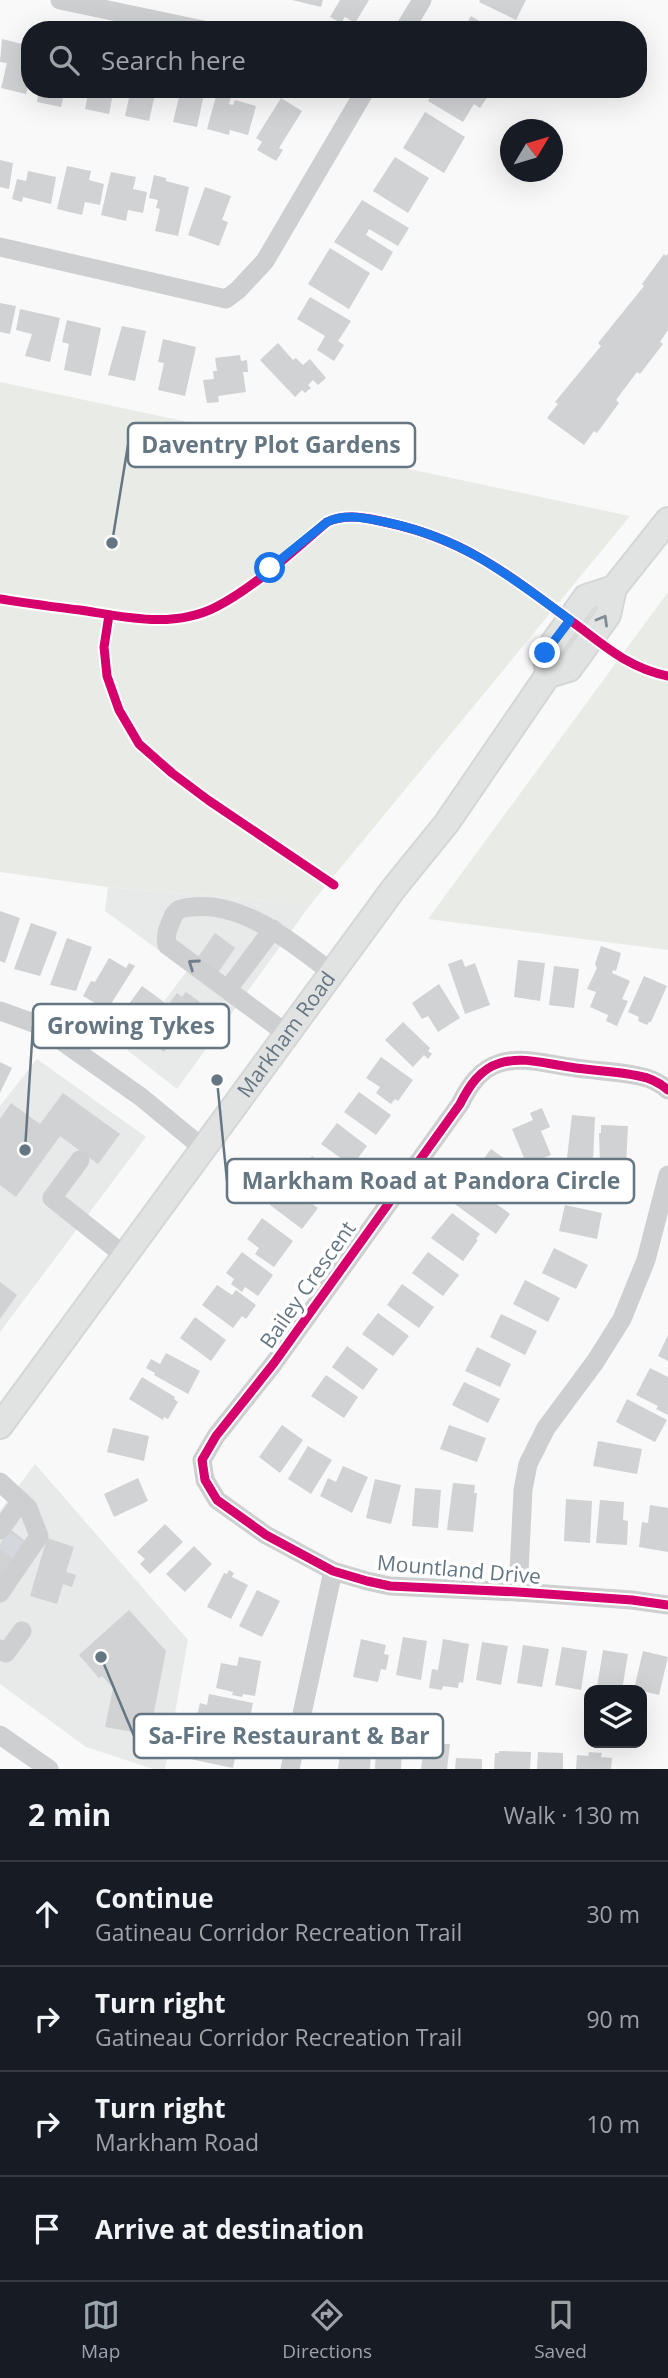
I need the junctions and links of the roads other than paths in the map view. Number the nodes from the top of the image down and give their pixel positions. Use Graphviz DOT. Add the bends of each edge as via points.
graph roads {
  1 [pos="60,0"];
  2 [pos="422,0"];
  3 [pos="160,21"];
  4 [pos="409,21"];
  5 [pos="361,98"];
  6 [pos="0,247"];
  7 [pos="668,520"];
  8 [pos="273,929"];
  9 [pos="332,973"];
  10 [pos="228,989"];
  11 [pos="0,1011"];
  12 [pos="286,1034"];
  13 [pos="668,1090"];
  14 [pos="204,1149"];
  15 [pos="80,1160"];
  16 [pos="668,1175"];
  17 [pos="125,1256"];
  18 [pos="0,1426"];
  19 [pos="202,1471"];
  20 [pos="0,1482"];
  21 [pos="21,1500"];
  22 [pos="1,1536"];
  23 [pos="333,1571"];
  24 [pos="518,1592"];
  25 [pos="0,1593"];
  26 [pos="668,1605"];
  27 [pos="23,1631"];
  28 [pos="0,1649"];
  29 [pos="0,1735"];
  30 [pos="48,1769"];
  31 [pos="290,1769"];
  1 -- 3 [label="street"];
  2 -- 4 [label="street"];
  5 -- 6 [label="street" via="265,261 226,299"];
  7 -- 9 [label="main road, Markham Road" via="614,588 586,597 545,653 548,676 446,824"];
  8 -- 9 [label="street"];
  8 -- 10 [label="street"];
  10 -- 8 [label="street, one-way" via="167,945 175,912 212,906"];
  9 -- 12 [label="main road, Markham Road"];
  10 -- 12 [label="street"];
  11 -- 14 [label="street" via="38,1025 141,1097"];
  12 -- 14 [label="main road, Markham Road"];
  13 -- 19 [label="street, Bailey Crescent" via="641,1076 541,1061 499,1063 483,1072 274,1363 216,1436 202,1461"];
  14 -- 17 [label="main road, Markham Road"];
  15 -- 17 [label="street" via="52,1198"];
  16 -- 24 [label="street" via="646,1260 622,1318 546,1428 528,1464"];
  17 -- 18 [label="main road, Markham Road"];
  19 -- 23 [label="street, Mountland Drive" via="217,1500 266,1535"];
  20 -- 21 [label="street"];
  21 -- 22 [label="street"];
  21 -- 25 [label="street" via="39,1536"];
  23 -- 24 [label="street, Mountland Drive" via="390,1586"];
  23 -- 31 [label="street"];
  24 -- 26 [label="street, Mountland Drive"];
  27 -- 28 [label="street" via="6,1653"];
  29 -- 30 [label="street"];
}
